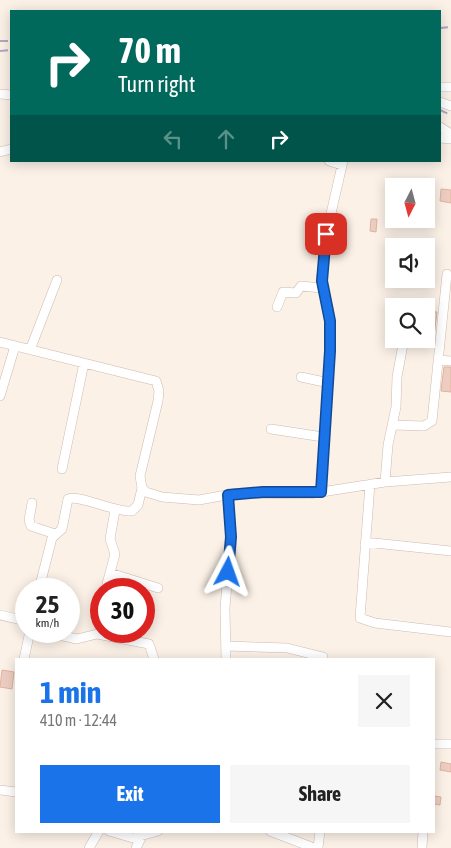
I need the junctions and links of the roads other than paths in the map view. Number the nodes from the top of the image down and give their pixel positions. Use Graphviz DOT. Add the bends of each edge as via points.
graph roads {
  1 [pos="342,163"];
  2 [pos="447,274"];
  3 [pos="57,280"];
  4 [pos="322,288"];
  5 [pos="277,307"];
  6 [pos="0,342"];
  7 [pos="15,346"];
  8 [pos="403,348"];
  9 [pos="30,350"];
  10 [pos="438,360"];
  11 [pos="451,361"];
  12 [pos="84,363"];
  13 [pos="301,377"];
  14 [pos="329,383"];
  15 [pos="0,396"];
  16 [pos="393,424"];
  17 [pos="271,429"];
  18 [pos="323,437"];
  19 [pos="62,469"];
  20 [pos="451,477"];
  21 [pos="385,482"];
  22 [pos="370,484"];
  23 [pos="142,488"];
  24 [pos="321,492"];
  25 [pos="228,495"];
  26 [pos="32,503"];
  27 [pos="115,510"];
  28 [pos="55,534"];
  29 [pos="365,542"];
  30 [pos="451,551"];
  31 [pos="110,574"];
  32 [pos="42,578"];
  33 [pos="109,578"];
  34 [pos="158,588"];
  35 [pos="0,615"];
  36 [pos="15,618"];
  37 [pos="451,632"];
  38 [pos="80,640"];
  39 [pos="27,643"];
  40 [pos="226,646"];
  41 [pos="24,658"];
  42 [pos="154,658"];
  43 [pos="226,658"];
  44 [pos="322,658"];
  45 [pos="435,744"];
  46 [pos="451,744"];
  47 [pos="0,790"];
  48 [pos="15,792"];
  49 [pos="97,833"];
  50 [pos="115,833"];
  51 [pos="153,833"];
  52 [pos="275,833"];
  53 [pos="320,833"];
  54 [pos="423,833"];
  55 [pos="140,838"];
  56 [pos="89,848"];
  57 [pos="136,848"];
  58 [pos="316,848"];
  59 [pos="422,848"];
  1 -- 4 [label="street" via="327,230"];
  2 -- 10 [label="street"];
  3 -- 9 [label="street"];
  4 -- 5 [label="street" via="299,286 296,293 283,292"];
  4 -- 14 [label="street" via="330,321"];
  6 -- 7 [label="street"];
  7 -- 9 [label="street"];
  7 -- 15 [label="street"];
  8 -- 16 [label="street"];
  9 -- 12 [label="street"];
  10 -- 11 [label="street"];
  10 -- 16 [label="street" via="432,421 424,426"];
  12 -- 19 [label="street"];
  12 -- 23 [label="street" via="151,378 158,386 158,401 140,476"];
  13 -- 14 [label="street"];
  14 -- 18 [label="street"];
  16 -- 21 [label="street"];
  17 -- 18 [label="street"];
  18 -- 24 [label="street"];
  20 -- 21 [label="street"];
  21 -- 22 [label="street"];
  22 -- 24 [label="street"];
  22 -- 29 [label="street"];
  23 -- 25 [label="street" via="153,495 185,501"];
  23 -- 27 [label="street" via="136,508 126,512"];
  24 -- 25 [label="street"];
  25 -- 40 [label="street" via="231,537 225,608"];
  26 -- 28 [label="street" via="31,526"];
  27 -- 28 [label="street" via="70,498 62,529"];
  27 -- 31 [label="street" via="110,539 114,554"];
  28 -- 32 [label="street"];
  29 -- 30 [label="street"];
  29 -- 37 [label="street" via="360,618 375,624"];
  31 -- 33 [label="street"];
  31 -- 34 [label="street"];
  35 -- 36 [label="street"];
  38 -- 42 [label="street" via="92,634 138,640 149,644"];
  39 -- 41 [label="street"];
  40 -- 43 [label="street"];
  40 -- 44 [label="street" via="287,648"];
  45 -- 46 [label="street"];
  47 -- 48 [label="street"];
  49 -- 56 [label="street"];
  50 -- 55 [label="street"];
  51 -- 55 [label="street"];
  52 -- 58 [label="street"];
  53 -- 58 [label="street"];
  54 -- 59 [label="street"];
  55 -- 57 [label="street"];
}
